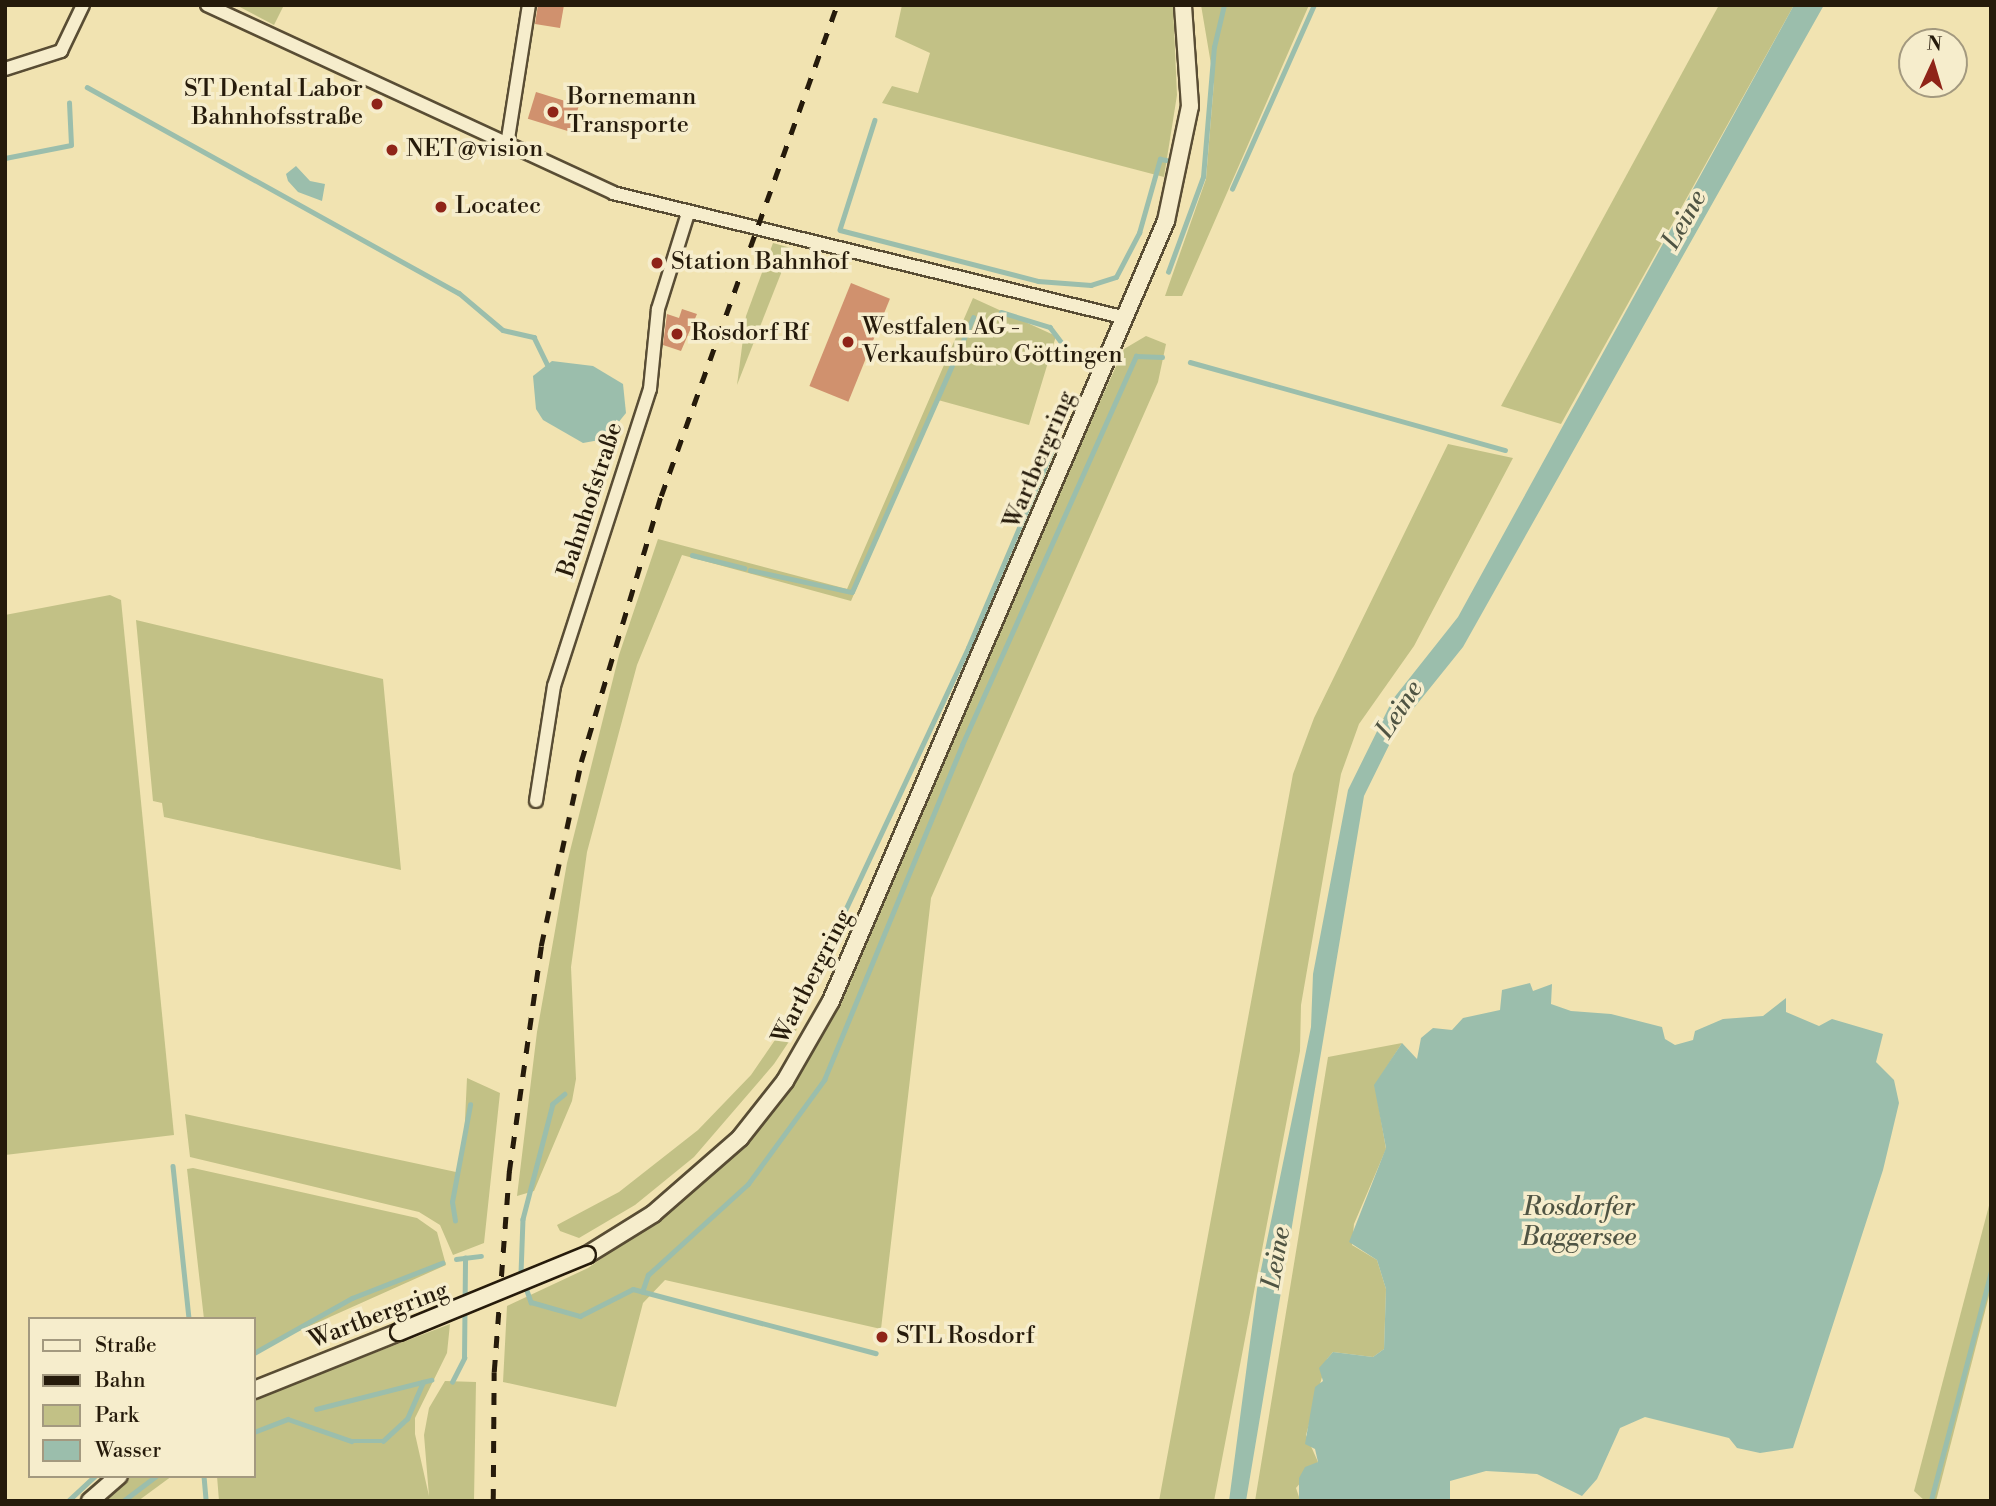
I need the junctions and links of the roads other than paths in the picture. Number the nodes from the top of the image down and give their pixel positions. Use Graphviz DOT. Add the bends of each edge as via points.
graph roads {
  1 [pos="83,5"];
  2 [pos="529,5"];
  3 [pos="1184,5"];
  4 [pos="212,6"];
  5 [pos="5,69"];
  6 [pos="507,145"];
  7 [pos="688,213"];
  8 [pos="1126,318"];
  9 [pos="536,801"];
  10 [pos="256,1389"];
  11 [pos="117,1478"];
  12 [pos="90,1501"];
  1 -- 5 [label="street" via="61,51"];
  2 -- 6 [label="street"];
  3 -- 8 [label="main road, Wartbergring" via="1191,80 1183,157 1166,221"];
  4 -- 6 [label="street"];
  6 -- 7 [label="street" via="602,189"];
  7 -- 8 [label="street"];
  7 -- 9 [label="street, Bahnhofstraße" via="658,309 650,389 554,685"];
  8 -- 10 [label="main road, Wartbergring, bridge" via="873,909 807,1044 764,1109 715,1163 653,1214 587,1255"];
  11 -- 12 [label="main road"];
}
